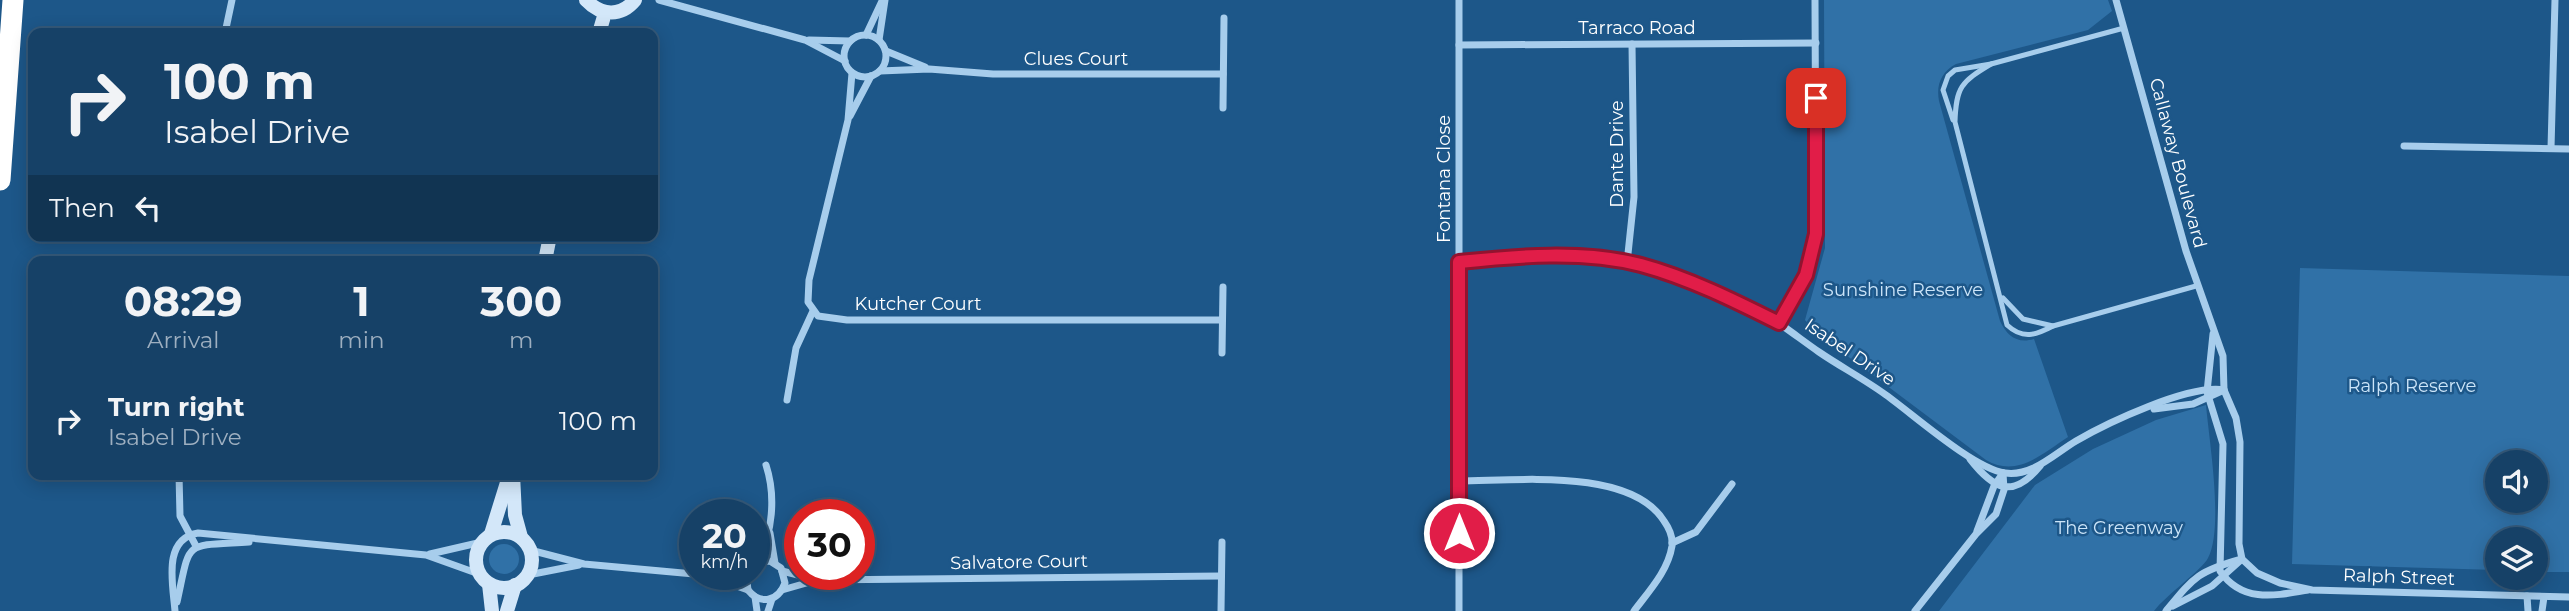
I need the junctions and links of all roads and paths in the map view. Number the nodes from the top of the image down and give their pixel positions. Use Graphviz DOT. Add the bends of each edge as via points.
graph roads {
  1 [pos="13,0"];
  2 [pos="232,0"];
  3 [pos="586,0"];
  4 [pos="635,0"];
  5 [pos="659,0"];
  6 [pos="884,0"];
  7 [pos="1459,0"];
  8 [pos="1815,0"];
  9 [pos="2116,0"];
  10 [pos="2555,0"];
  11 [pos="605,13"];
  12 [pos="1223,18"];
  13 [pos="226,28"];
  14 [pos="600,28"];
  15 [pos="2124,28"];
  16 [pos="866,35"];
  17 [pos="805,40"];
  18 [pos="879,40"];
  19 [pos="850,41"];
  20 [pos="1815,43"];
  21 [pos="1632,44"];
  22 [pos="1459,45"];
  23 [pos="886,51"];
  24 [pos="845,61"];
  25 [pos="1991,64"];
  26 [pos="929,69"];
  27 [pos="880,71"];
  28 [pos="852,73"];
  29 [pos="1223,74"];
  30 [pos="871,76"];
  31 [pos="1223,108"];
  32 [pos="848,120"];
  33 [pos="1955,122"];
  34 [pos="2404,146"];
  35 [pos="2551,148"];
  36 [pos="2569,149"];
  37 [pos="0,180"];
  38 [pos="1459,262"];
  39 [pos="1627,263"];
  40 [pos="2196,286"];
  41 [pos="1223,287"];
  42 [pos="2002,297"];
  43 [pos="813,311"];
  44 [pos="1223,320"];
  45 [pos="1779,323"];
  46 [pos="2053,326"];
  47 [pos="2213,333"];
  48 [pos="1222,353"];
  49 [pos="2207,389"];
  50 [pos="2224,390"];
  51 [pos="2208,399"];
  52 [pos="787,400"];
  53 [pos="2146,410"];
  54 [pos="1968,456"];
  55 [pos="766,465"];
  56 [pos="2041,465"];
  57 [pos="2003,473"];
  58 [pos="179,480"];
  59 [pos="509,480"];
  60 [pos="512,480"];
  61 [pos="1459,481"];
  62 [pos="1732,484"];
  63 [pos="2000,485"];
  64 [pos="770,517"];
  65 [pos="189,534"];
  66 [pos="770,534"];
  67 [pos="1976,534"];
  68 [pos="520,537"];
  69 [pos="486,538"];
  70 [pos="264,541"];
  71 [pos="1222,542"];
  72 [pos="1672,542"];
  73 [pos="196,546"];
  74 [pos="530,550"];
  75 [pos="426,555"];
  76 [pos="2242,559"];
  77 [pos="770,563"];
  78 [pos="584,564"];
  79 [pos="775,564"];
  80 [pos="782,571"];
  81 [pos="2221,571"];
  82 [pos="679,572"];
  83 [pos="528,575"];
  84 [pos="1221,576"];
  85 [pos="484,579"];
  86 [pos="875,579"];
  87 [pos="515,585"];
  88 [pos="748,590"];
  89 [pos="782,590"];
  90 [pos="2312,590"];
  91 [pos="2527,596"];
  92 [pos="755,597"];
  93 [pos="2544,597"];
  94 [pos="2569,597"];
  95 [pos="772,599"];
  96 [pos="2168,609"];
  97 [pos="175,610"];
  98 [pos="492,611"];
  99 [pos="507,611"];
  100 [pos="757,611"];
  101 [pos="768,611"];
  102 [pos="1221,611"];
  103 [pos="1459,611"];
  104 [pos="1634,611"];
  105 [pos="1915,611"];
  106 [pos="2528,611"];
  107 [pos="2543,611"];
  1 -- 37 [label="highway"];
  2 -- 13 [label="street"];
  3 -- 11 [label="street"];
  4 -- 11 [label="street" via="624,9"];
  5 -- 17 [label="street"];
  6 -- 16 [label="street"];
  6 -- 18 [label="street"];
  7 -- 22 [label="street, Fontana Close"];
  8 -- 20 [label="street"];
  9 -- 15 [label="street, Callaway Boulevard"];
  10 -- 35 [label="street"];
  11 -- 14 [label="street"];
  12 -- 29 [label="street"];
  15 -- 25 [label="lane"];
  15 -- 40 [label="street, Callaway Boulevard"];
  16 -- 18 [label="street"];
  16 -- 19 [label="street"];
  17 -- 19 [label="street"];
  17 -- 24 [label="street"];
  18 -- 23 [label="street"];
  19 -- 24 [label="street"];
  20 -- 21 [label="street, Tarraco Road"];
  20 -- 45 [label="street" via="1816,234 1806,275"];
  21 -- 22 [label="street, Tarraco Road"];
  21 -- 39 [label="street, Dante Drive" via="1634,197"];
  22 -- 38 [label="street, Fontana Close"];
  23 -- 26 [label="street, Clues Court"];
  23 -- 27 [label="street"];
  24 -- 28 [label="street"];
  25 -- 33 [label="lane" via="1969,76 1958,91"];
  25 -- 33 [label="lane" via="1966,66 1948,76 1944,99"];
  26 -- 27 [label="street, Clues Court"];
  26 -- 29 [label="street, Clues Court" via="993,74"];
  27 -- 30 [label="street"];
  28 -- 30 [label="street"];
  28 -- 32 [label="street"];
  29 -- 31 [label="street"];
  30 -- 32 [label="street"];
  32 -- 43 [label="street" via="809,280 808,302"];
  33 -- 42 [label="lane"];
  34 -- 35 [label="street"];
  35 -- 36 [label="street"];
  38 -- 39 [label="street, Isabel Drive" via="1535,256 1595,257"];
  38 -- 61 [label="street, Fontana Close"];
  39 -- 45 [label="street, Isabel Drive" via="1677,278"];
  40 -- 46 [label="lane"];
  40 -- 47 [label="street, Callaway Boulevard"];
  41 -- 44 [label="street"];
  42 -- 46 [label="lane" via="2023,319"];
  42 -- 46 [label="lane" via="2004,316 2015,332 2031,335"];
  43 -- 44 [label="street, Kutcher Court" via="824,318 847,320"];
  43 -- 52 [label="street" via="796,348"];
  44 -- 48 [label="street"];
  45 -- 54 [label="street, Isabel Drive"];
  47 -- 49 [label="street, Callaway Boulevard"];
  47 -- 50 [label="street, Callaway Boulevard" via="2223,356"];
  49 -- 50 [label="street"];
  49 -- 51 [label="street, Callaway Boulevard"];
  49 -- 53 [label="street" via="2184,393"];
  50 -- 51 [label="street"];
  50 -- 76 [label="street, Callaway Boulevard" via="2239,429"];
  51 -- 53 [label="street"];
  51 -- 81 [label="street, Callaway Boulevard" via="2223,444"];
  53 -- 56 [label="street" via="2075,441"];
  54 -- 57 [label="street, Isabel Drive"];
  54 -- 63 [label="street, Isabel Drive" via="1984,478"];
  55 -- 64 [label="street" via="773,485"];
  56 -- 57 [label="street"];
  56 -- 63 [label="street" via="2020,486"];
  57 -- 63 [label="street"];
  58 -- 65 [label="street" via="180,516"];
  59 -- 69 [label="street"];
  60 -- 68 [label="street"];
  61 -- 72 [label="street" via="1597,484 1631,495 1658,511"];
  61 -- 103 [label="street, Fontana Close"];
  62 -- 72 [label="street" via="1696,532"];
  63 -- 67 [label="street"];
  63 -- 67 [label="street" via="2002,503"];
  65 -- 70 [label="street"];
  65 -- 73 [label="street"];
  65 -- 97 [label="street" via="173,556"];
  66 -- 79 [label="street"];
  67 -- 105 [label="street"];
  68 -- 69 [label="street" via="506,532"];
  68 -- 74 [label="street"];
  69 -- 75 [label="street"];
  69 -- 85 [label="street" via="475,558"];
  70 -- 73 [label="street"];
  70 -- 75 [label="street"];
  71 -- 84 [label="street"];
  72 -- 104 [label="street" via="1666,567"];
  73 -- 97 [label="street" via="186,557"];
  74 -- 78 [label="street"];
  74 -- 83 [label="street"];
  75 -- 85 [label="street"];
  76 -- 81 [label="street"];
  76 -- 81 [label="street"];
  76 -- 90 [label="street, Ralph Street" via="2265,578"];
  77 -- 79 [label="street"];
  78 -- 82 [label="street"];
  78 -- 83 [label="street"];
  79 -- 80 [label="street"];
  80 -- 89 [label="street"];
  81 -- 90 [label="street, Ralph Street" via="2235,589 2261,596"];
  81 -- 96 [label="street"];
  81 -- 96 [label="street" via="2204,571"];
  83 -- 87 [label="street"];
  84 -- 86 [label="street, Salvatore Court"];
  84 -- 102 [label="street"];
  85 -- 87 [label="street" via="507,588"];
  85 -- 98 [label="street"];
  87 -- 99 [label="street"];
  88 -- 92 [label="street"];
  89 -- 95 [label="street"];
  90 -- 91 [label="street, Ralph Street"];
  91 -- 93 [label="street, Ralph Street"];
  91 -- 106 [label="street"];
  92 -- 95 [label="street"];
  92 -- 100 [label="street"];
  93 -- 94 [label="street, Ralph Street"];
  93 -- 107 [label="street"];
  95 -- 101 [label="street"];
}
